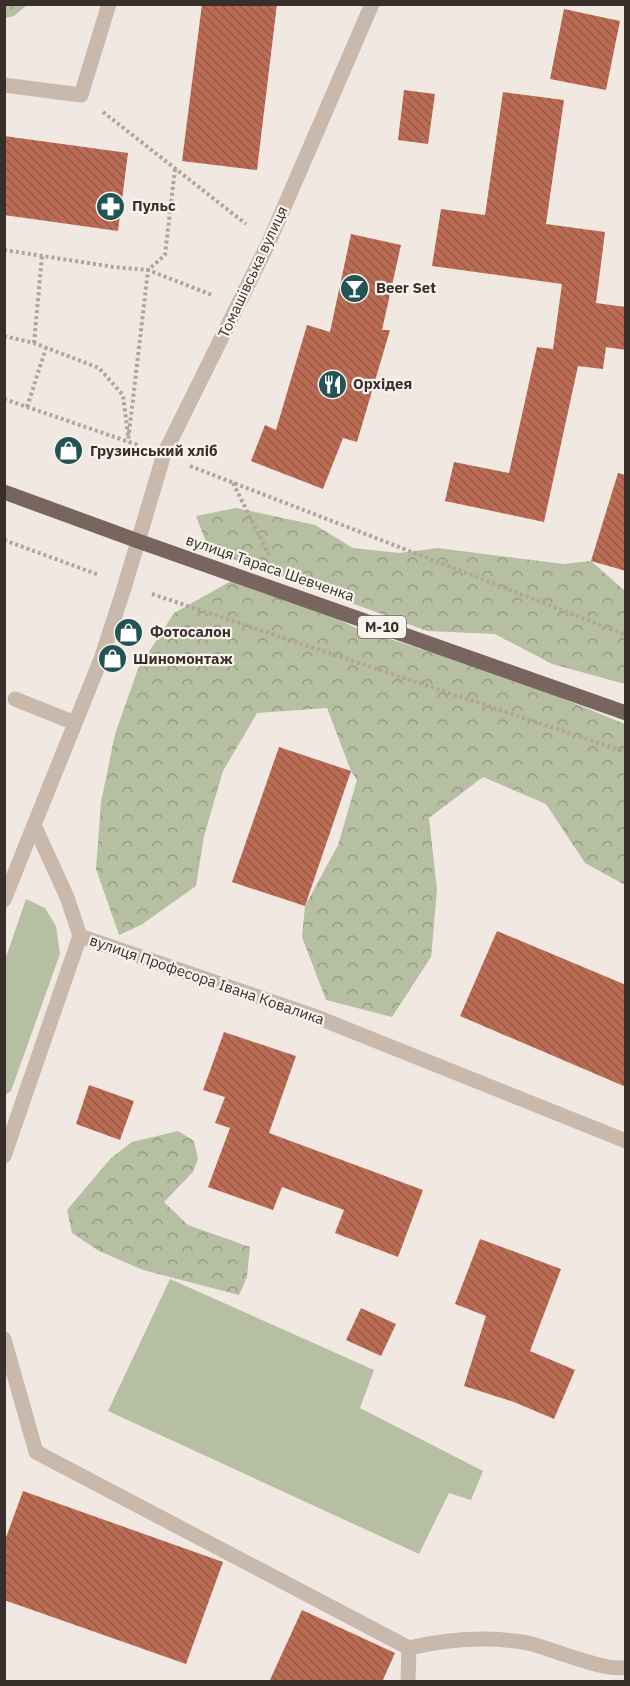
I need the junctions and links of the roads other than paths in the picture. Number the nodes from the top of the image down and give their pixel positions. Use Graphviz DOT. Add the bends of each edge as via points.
graph roads {
  1 [pos="109,4"];
  2 [pos="372,4"];
  3 [pos="4,85"];
  4 [pos="4,492"];
  5 [pos="138,541"];
  6 [pos="15,699"];
  7 [pos="626,713"];
  8 [pos="75,723"];
  9 [pos="34,825"];
  10 [pos="4,900"];
  11 [pos="80,936"];
  12 [pos="10,1123"];
  13 [pos="626,1141"];
  14 [pos="4,1156"];
  15 [pos="4,1339"];
  16 [pos="410,1647"];
  17 [pos="626,1667"];
  18 [pos="408,1682"];
  1 -- 3 [label="street" via="81,95"];
  2 -- 5 [label="street, Томашівська вулиця" via="269,242 164,454"];
  4 -- 5 [label="main road, вулиця Тараса Шевченка / М-10"];
  5 -- 7 [label="main road, вулиця Тараса Шевченка / М-10"];
  5 -- 8 [label="street" via="101,659"];
  6 -- 8 [label="street"];
  8 -- 9 [label="street"];
  9 -- 10 [label="street"];
  9 -- 11 [label="street, вулиця Професора Івана Ковалика"];
  11 -- 12 [label="street"];
  11 -- 13 [label="street, вулиця Професора Івана Ковалика" via="314,1016"];
  12 -- 14 [label="street"];
  15 -- 16 [label="street" via="36,1452"];
  16 -- 17 [label="street" via="485,1639 528,1643 596,1665"];
  16 -- 18 [label="street"];
}
